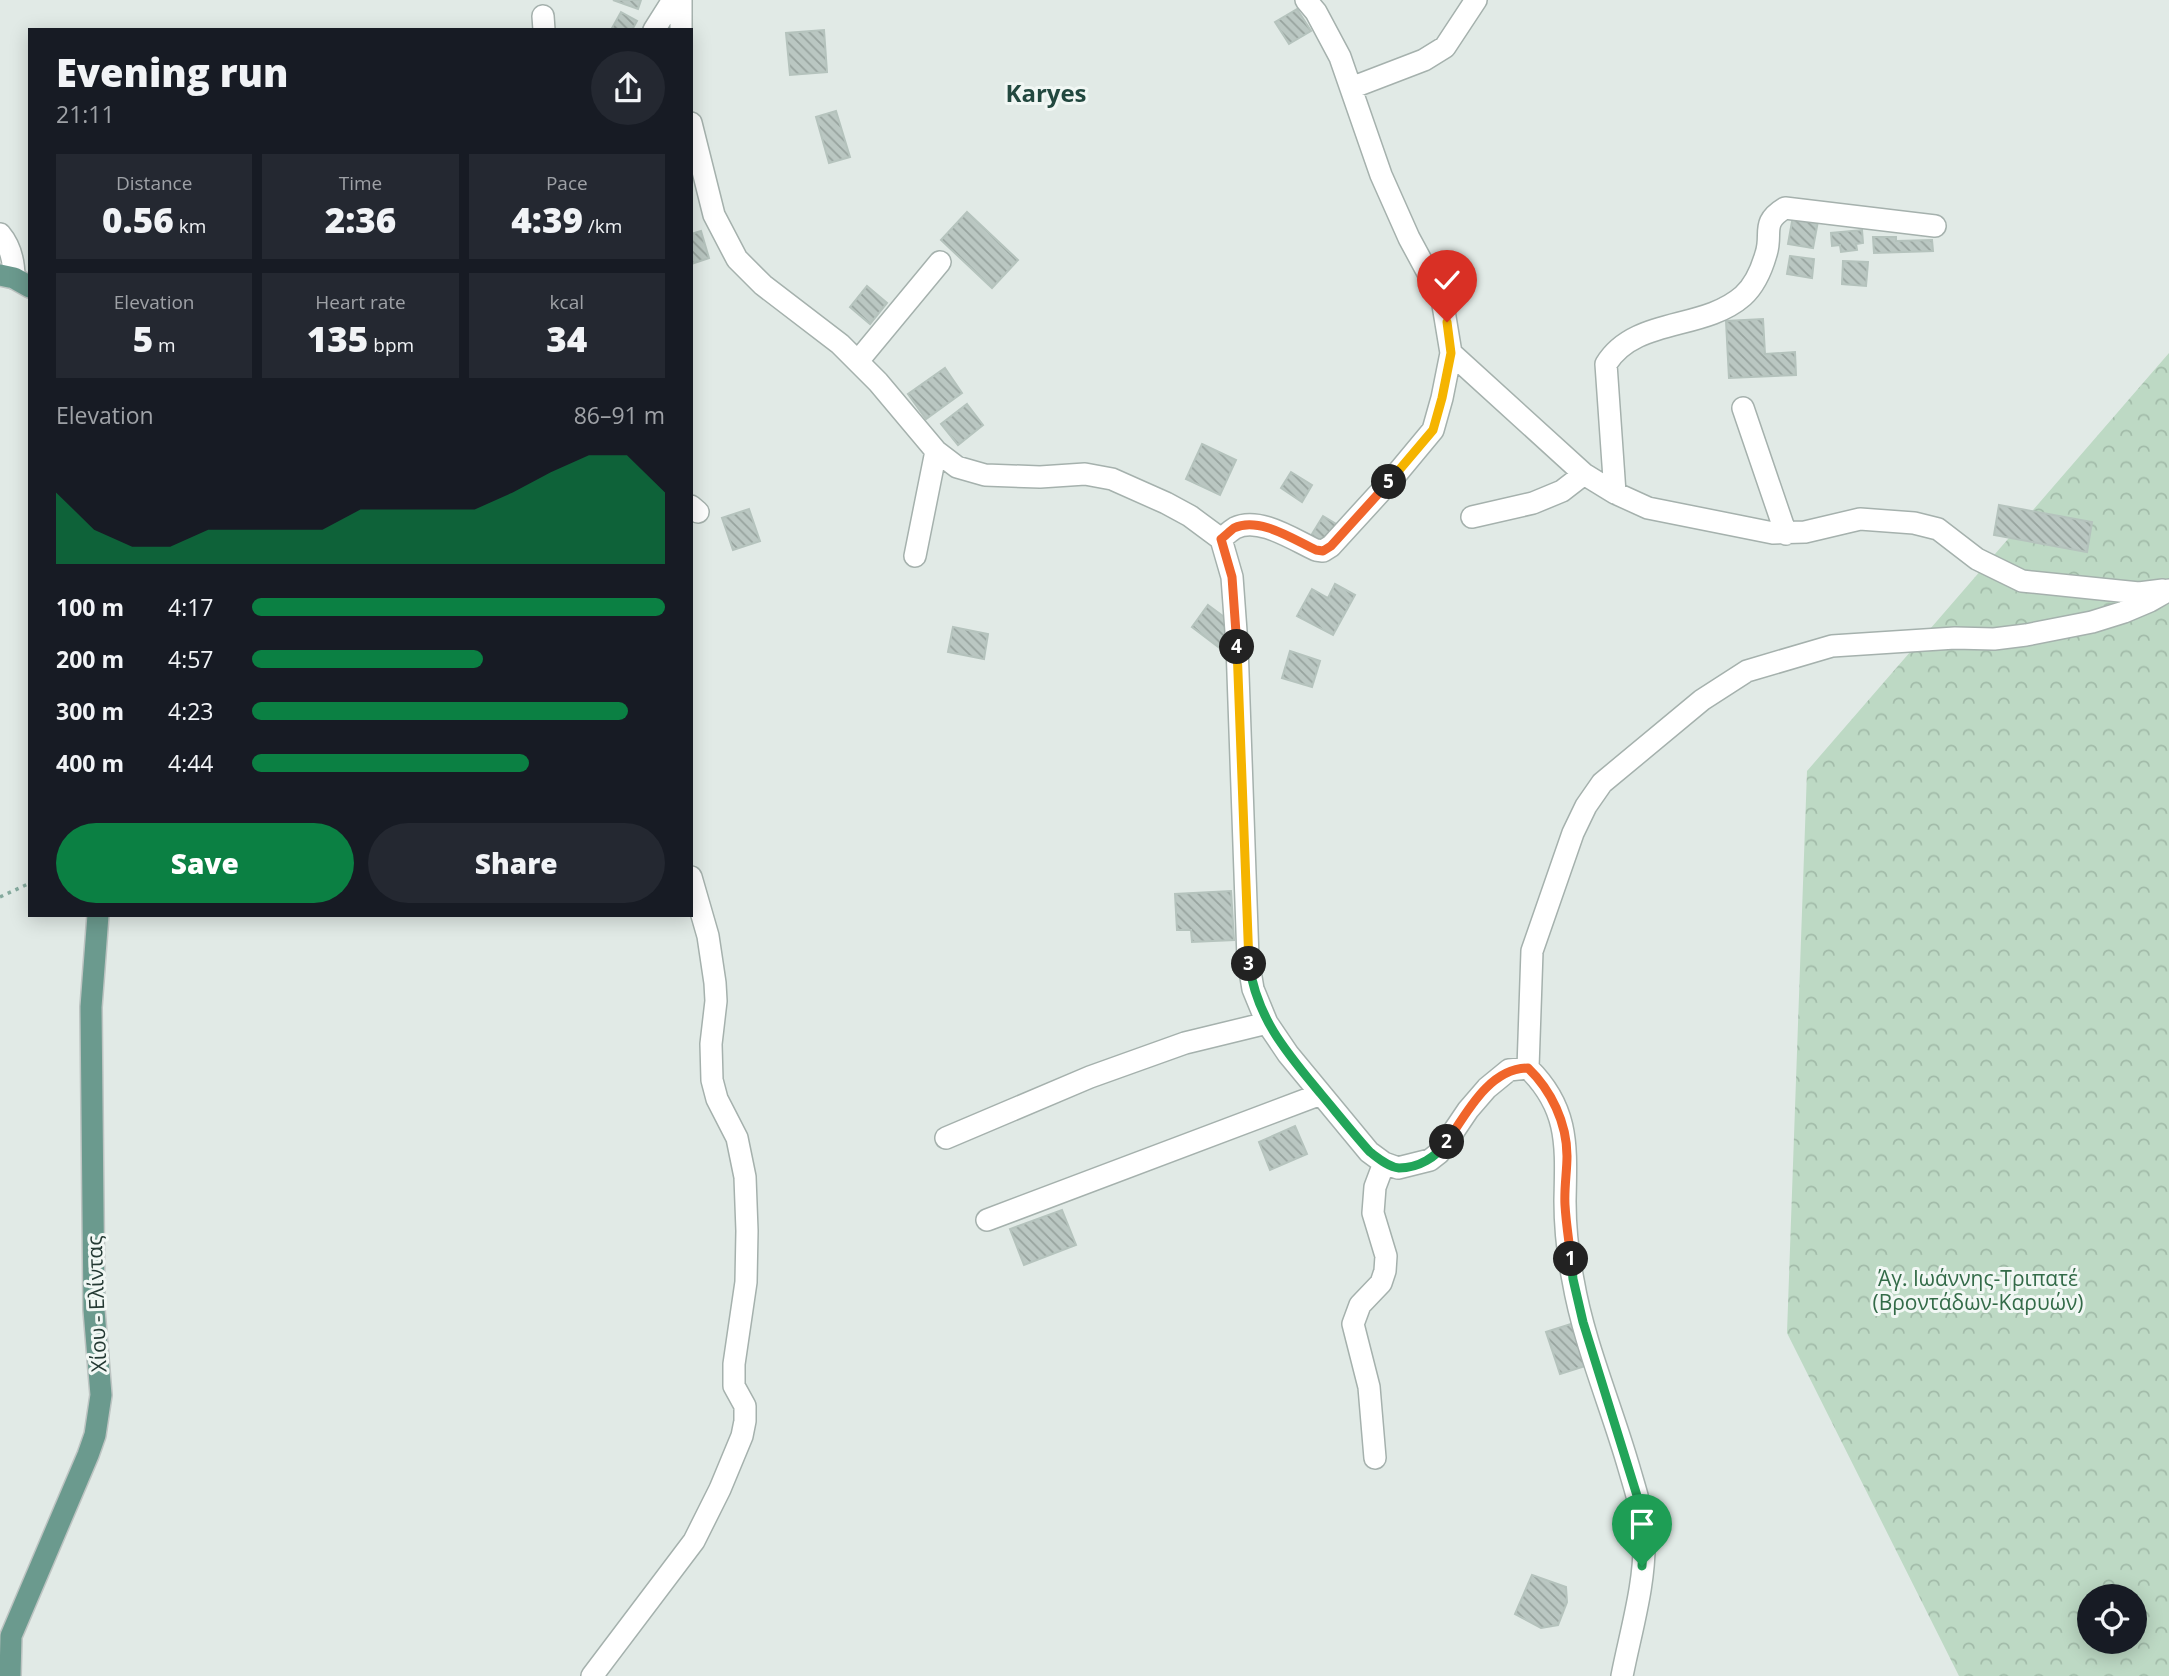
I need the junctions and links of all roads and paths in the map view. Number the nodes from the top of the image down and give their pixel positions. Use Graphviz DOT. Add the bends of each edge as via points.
graph roads {
  1 [pos="673,0"];
  2 [pos="681,0"];
  3 [pos="1307,0"];
  4 [pos="1476,0"];
  5 [pos="655,28"];
  6 [pos="681,28"];
  7 [pos="1351,88"];
  8 [pos="693,131"];
  9 [pos="1935,226"];
  10 [pos="0,234"];
  11 [pos="940,262"];
  12 [pos="15,280"];
  13 [pos="1451,353"];
  14 [pos="858,361"];
  15 [pos="1743,408"];
  16 [pos="936,451"];
  17 [pos="1584,474"];
  18 [pos="1615,493"];
  19 [pos="1472,517"];
  20 [pos="1786,534"];
  21 [pos="1221,539"];
  22 [pos="915,556"];
  23 [pos="2169,589"];
  24 [pos="28,884"];
  25 [pos="693,884"];
  26 [pos="0,897"];
  27 [pos="98,917"];
  28 [pos="1267,1023"];
  29 [pos="1528,1068"];
  30 [pos="1321,1094"];
  31 [pos="946,1138"];
  32 [pos="1384,1163"];
  33 [pos="987,1220"];
  34 [pos="1375,1458"];
  35 [pos="10,1676"];
  36 [pos="592,1676"];
  37 [pos="1622,1676"];
  1 -- 5 [label="street"];
  2 -- 6 [label="street"];
  3 -- 7 [label="street" via="1340,57"];
  4 -- 7 [label="street" via="1445,47 1424,60"];
  7 -- 13 [label="street" via="1381,175 1442,299"];
  8 -- 14 [label="street" via="714,215 737,258 763,285"];
  9 -- 18 [label="street" via="1785,208 1777,213 1767,227 1767,252 1742,296 1714,314 1626,342 1606,364"];
  10 -- 12 [label="street" via="14,263"];
  11 -- 14 [label="street"];
  13 -- 17 [label="street"];
  13 -- 21 [label="street" via="1433,430 1331,546 1316,550 1250,524"];
  14 -- 16 [label="street"];
  15 -- 20 [label="street"];
  16 -- 21 [label="street" via="957,467 985,475 1085,474 1112,479 1190,516"];
  16 -- 22 [label="street"];
  17 -- 18 [label="street"];
  17 -- 19 [label="street" via="1562,491 1533,503"];
  18 -- 20 [label="street" via="1679,516"];
  20 -- 23 [label="street" via="1860,519 1894,520 1938,529 1977,559 2022,580 2139,593"];
  21 -- 28 [label="street" via="1234,604 1248,959 1253,989"];
  23 -- 29 [label="street" via="2124,612 2026,635 1832,646 1747,671 1702,700 1602,783 1573,832 1532,951"];
  24 -- 26 [label="path"];
  25 -- 36 [label="street" via="715,983 712,1080 737,1138 745,1177 746,1282 734,1386 745,1406 745,1422 694,1541"];
  27 -- 35 [label="main road, Χίου - Ελίντας" via="91,1007 94,1310 101,1395 88,1455 11,1636"];
  28 -- 30 [label="street"];
  28 -- 31 [label="street" via="1185,1043 1090,1077"];
  29 -- 32 [label="street" via="1509,1070 1487,1088 1435,1157 1398,1168"];
  29 -- 37 [label="street" via="1543,1082 1562,1126 1573,1279 1639,1502 1644,1534 1640,1586"];
  30 -- 32 [label="street"];
  30 -- 33 [label="street"];
  32 -- 34 [label="street" via="1375,1187 1373,1213 1386,1256 1385,1271 1381,1283 1360,1305 1353,1324 1368,1387"];
}
